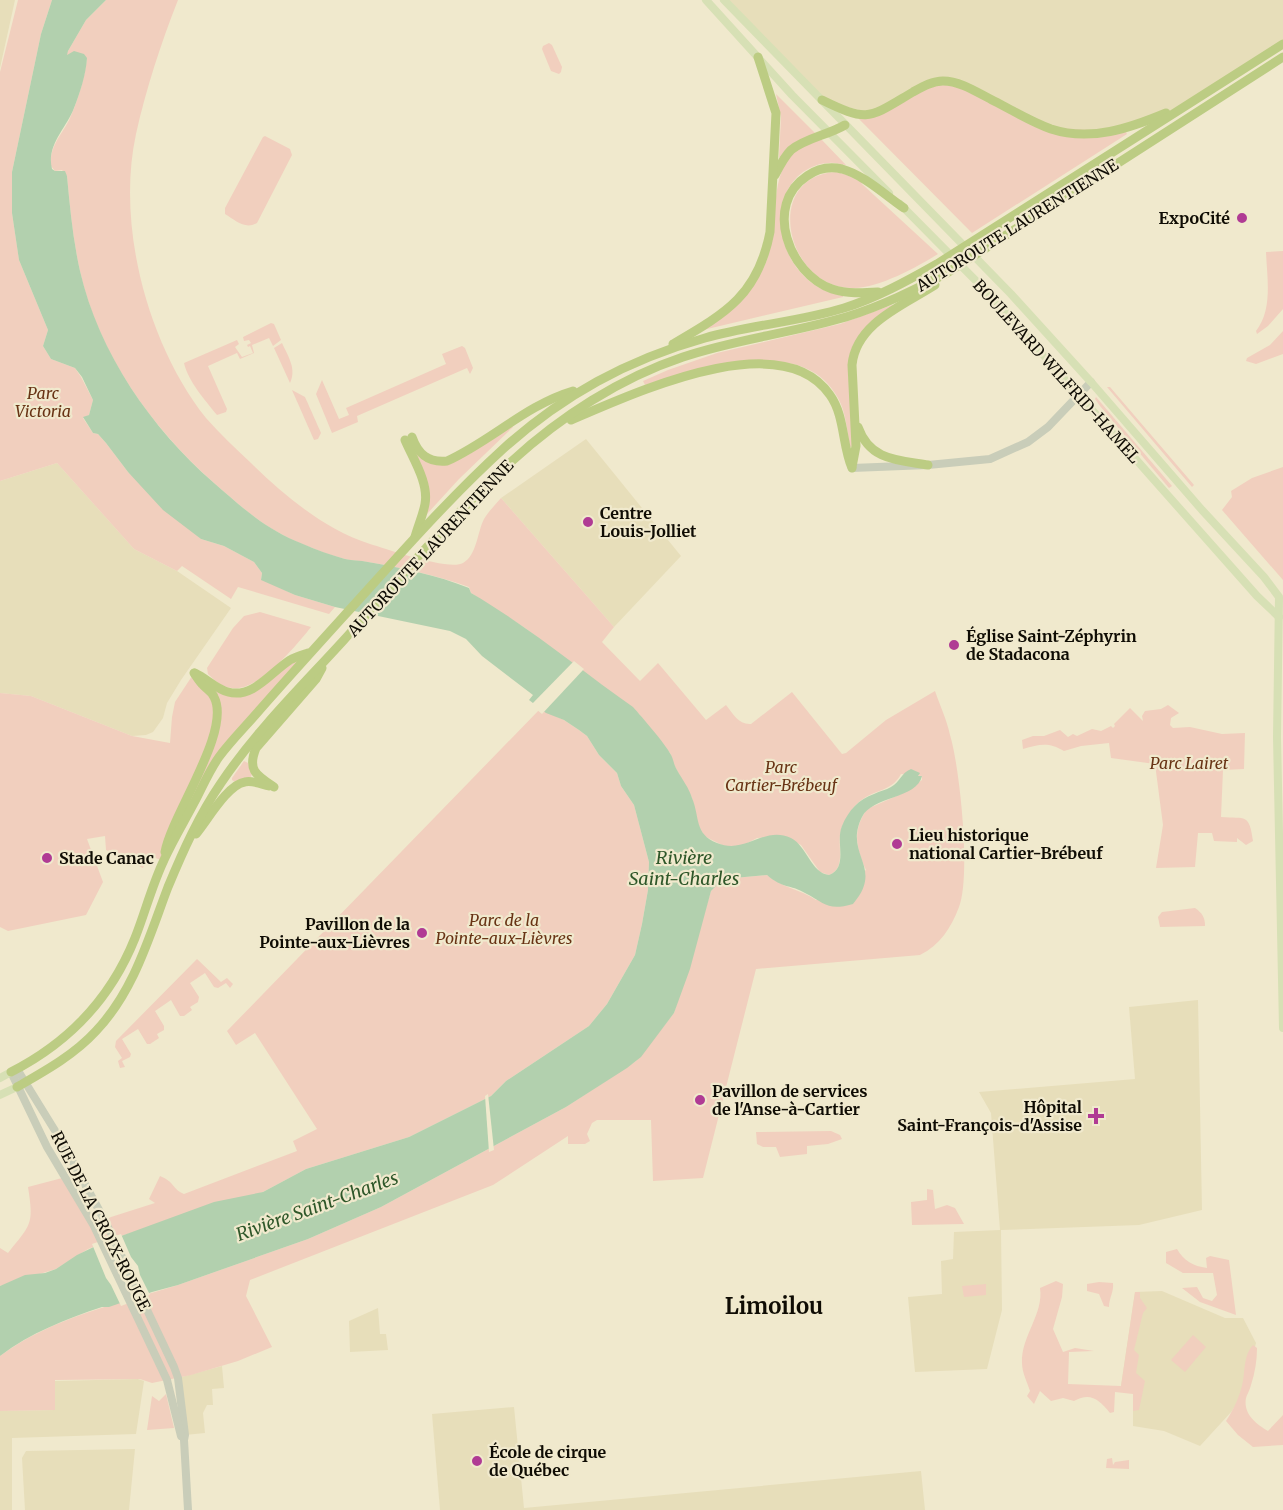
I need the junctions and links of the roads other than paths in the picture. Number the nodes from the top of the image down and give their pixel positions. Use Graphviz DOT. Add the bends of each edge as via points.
graph roads {
  1 [pos="706,0"];
  2 [pos="724,0"];
  3 [pos="1283,45"];
  4 [pos="759,57"];
  5 [pos="1283,57"];
  6 [pos="822,100"];
  7 [pos="1191,103"];
  8 [pos="845,125"];
  9 [pos="830,133"];
  10 [pos="774,177"];
  11 [pos="903,208"];
  12 [pos="947,273"];
  13 [pos="883,292"];
  14 [pos="658,352"];
  15 [pos="1091,382"];
  16 [pos="581,389"];
  17 [pos="1079,395"];
  18 [pos="854,416"];
  19 [pos="554,426"];
  20 [pos="928,465"];
  21 [pos="852,468"];
  22 [pos="413,541"];
  23 [pos="1279,617"];
  24 [pos="310,653"];
  25 [pos="330,656"];
  26 [pos="183,853"];
  27 [pos="164,861"];
  28 [pos="1283,1028"];
  29 [pos="14,1071"];
  30 [pos="0,1078"];
  31 [pos="22,1085"];
  32 [pos="0,1095"];
  33 [pos="184,1440"];
  34 [pos="188,1510"];
  1 -- 4 [label="main road, BOULEVARD WILFRID-HAMEL"];
  2 -- 6 [label="main road, BOULEVARD WILFRID-HAMEL"];
  3 -- 7 [label="highway, AUTOROUTE LAURENTIENNE"];
  4 -- 9 [label="main road, BOULEVARD WILFRID-HAMEL"];
  4 -- 10 [label="highway" via="776,113"];
  5 -- 12 [label="highway, AUTOROUTE LAURENTIENNE"];
  6 -- 7 [label="highway" via="864,116 882,111 924,86 943,81 963,85 1052,129 1076,134 1101,134 1133,127"];
  6 -- 8 [label="main road, BOULEVARD WILFRID-HAMEL"];
  7 -- 13 [label="highway, AUTOROUTE LAURENTIENNE" via="937,264"];
  8 -- 9 [label="highway"];
  8 -- 15 [label="main road, BOULEVARD WILFRID-HAMEL" via="1011,294"];
  9 -- 10 [label="highway" via="790,151"];
  9 -- 11 [label="main road, BOULEVARD WILFRID-HAMEL"];
  10 -- 14 [label="highway" via="767,247 746,291 723,314"];
  11 -- 13 [label="highway" via="858,176 832,168 820,169 800,180 786,201 785,227 791,250 812,279 843,292"];
  11 -- 17 [label="main road, BOULEVARD WILFRID-HAMEL" via="992,297"];
  12 -- 18 [label="highway" via="864,333 853,354"];
  12 -- 19 [label="highway, AUTOROUTE LAURENTIENNE" via="890,302 843,318 680,358 627,382"];
  13 -- 14 [label="highway, AUTOROUTE LAURENTIENNE" via="842,309 731,331"];
  14 -- 16 [label="highway, AUTOROUTE LAURENTIENNE"];
  15 -- 17 [label="main road"];
  15 -- 23 [label="main road, BOULEVARD WILFRID-HAMEL" via="1264,577 1279,597"];
  16 -- 22 [label="highway, AUTOROUTE LAURENTIENNE" via="504,448"];
  16 -- 22 [label="highway" via="538,405 447,461 426,458 409,438 426,494"];
  17 -- 20 [label="main road" via="1020,447 990,459"];
  17 -- 23 [label="main road, BOULEVARD WILFRID-HAMEL"];
  18 -- 20 [label="highway" via="872,450 892,459"];
  18 -- 21 [label="highway" via="856,446"];
  19 -- 21 [label="highway" via="670,380 742,365 781,365 810,376 831,395"];
  19 -- 25 [label="highway, AUTOROUTE LAURENTIENNE" via="511,462 428,546"];
  20 -- 21 [label="main road"];
  22 -- 24 [label="highway, AUTOROUTE LAURENTIENNE"];
  23 -- 28 [label="main road" via="1277,737"];
  24 -- 27 [label="highway, AUTOROUTE LAURENTIENNE" via="218,758"];
  24 -- 27 [label="highway" via="291,659 258,686 239,693 229,692 194,673 215,698 217,718 201,770 168,837"];
  25 -- 26 [label="highway, AUTOROUTE LAURENTIENNE" via="231,767"];
  25 -- 26 [label="highway" via="316,679 256,748 252,758 255,773 274,787 245,782 237,785"];
  26 -- 31 [label="highway, AUTOROUTE LAURENTIENNE" via="137,969 110,1015 85,1042"];
  27 -- 29 [label="highway, AUTOROUTE LAURENTIENNE" via="123,967 108,991 67,1036"];
  29 -- 30 [label="main road, AUTOROUTE LAURENTIENNE"];
  29 -- 31 [label="main road, RUE DE LA CROIX-ROUGE"];
  31 -- 32 [label="main road, AUTOROUTE LAURENTIENNE"];
  31 -- 33 [label="main road, RUE DE LA CROIX-ROUGE" via="47,1146 94,1226 167,1380"];
  31 -- 33 [label="main road, RUE DE LA CROIX-ROUGE" via="62,1142 147,1309 178,1377"];
  33 -- 34 [label="main road"];
}
